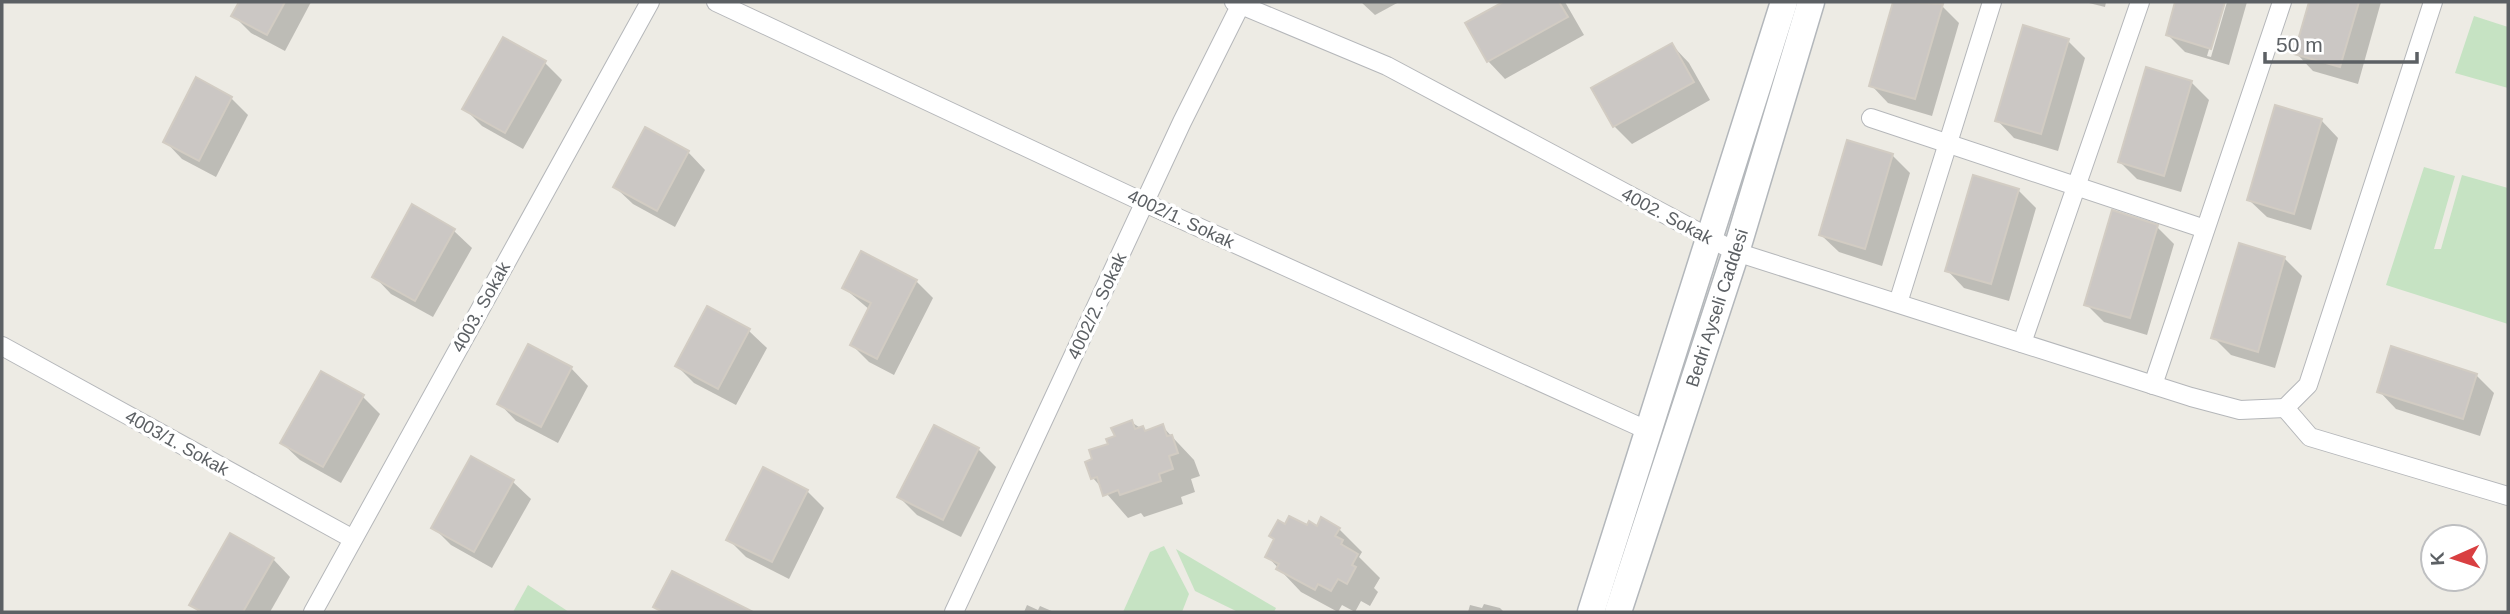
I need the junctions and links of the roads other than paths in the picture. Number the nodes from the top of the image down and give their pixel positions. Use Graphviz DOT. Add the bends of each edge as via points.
graph roads {
  1 [pos="650,2"];
  2 [pos="716,2"];
  3 [pos="1784,2"];
  4 [pos="1811,2"];
  5 [pos="1992,2"];
  6 [pos="2140,2"];
  7 [pos="2282,2"];
  8 [pos="2432,2"];
  9 [pos="1239,3"];
  10 [pos="1871,118"];
  11 [pos="1948,144"];
  12 [pos="2076,186"];
  13 [pos="1144,203"];
  14 [pos="2205,229"];
  15 [pos="1708,239"];
  16 [pos="1736,252"];
  17 [pos="1898,303"];
  18 [pos="2022,343"];
  19 [pos="2,346"];
  20 [pos="2152,385"];
  21 [pos="2285,408"];
  22 [pos="1650,431"];
  23 [pos="2508,495"];
  24 [pos="353,540"];
  25 [pos="313,612"];
  26 [pos="954,612"];
  27 [pos="1591,612"];
  28 [pos="1618,612"];
  1 -- 24 [label="street, 4003. Sokak"];
  2 -- 13 [label="street, 4002/1. Sokak"];
  3 -- 15 [label="main road, Bedri Ayseli Caddesi"];
  4 -- 16 [label="main road, Bedri Ayseli Caddesi"];
  5 -- 11 [label="street"];
  6 -- 12 [label="street"];
  7 -- 14 [label="street"];
  8 -- 21 [label="street" via="2308,385"];
  9 -- 13 [label="street, 4002/2. Sokak"];
  9 -- 15 [label="street, 4002. Sokak" via="1387,66"];
  10 -- 11 [label="street"];
  11 -- 12 [label="street"];
  11 -- 17 [label="street"];
  12 -- 14 [label="street"];
  12 -- 18 [label="street"];
  13 -- 22 [label="street, 4002/1. Sokak"];
  13 -- 26 [label="street, 4002/2. Sokak"];
  14 -- 20 [label="street"];
  15 -- 16 [label="street, 4002. Sokak"];
  15 -- 22 [label="main road, Bedri Ayseli Caddesi"];
  16 -- 17 [label="street, 4002. Sokak"];
  16 -- 28 [label="main road, Bedri Ayseli Caddesi"];
  17 -- 18 [label="street, 4002. Sokak"];
  18 -- 20 [label="street, 4002. Sokak"];
  19 -- 24 [label="street, 4003/1. Sokak"];
  20 -- 21 [label="street, 4002. Sokak" via="2240,410"];
  21 -- 23 [label="street" via="2310,438"];
  22 -- 27 [label="main road, Bedri Ayseli Caddesi"];
  24 -- 25 [label="street, 4003. Sokak"];
}
